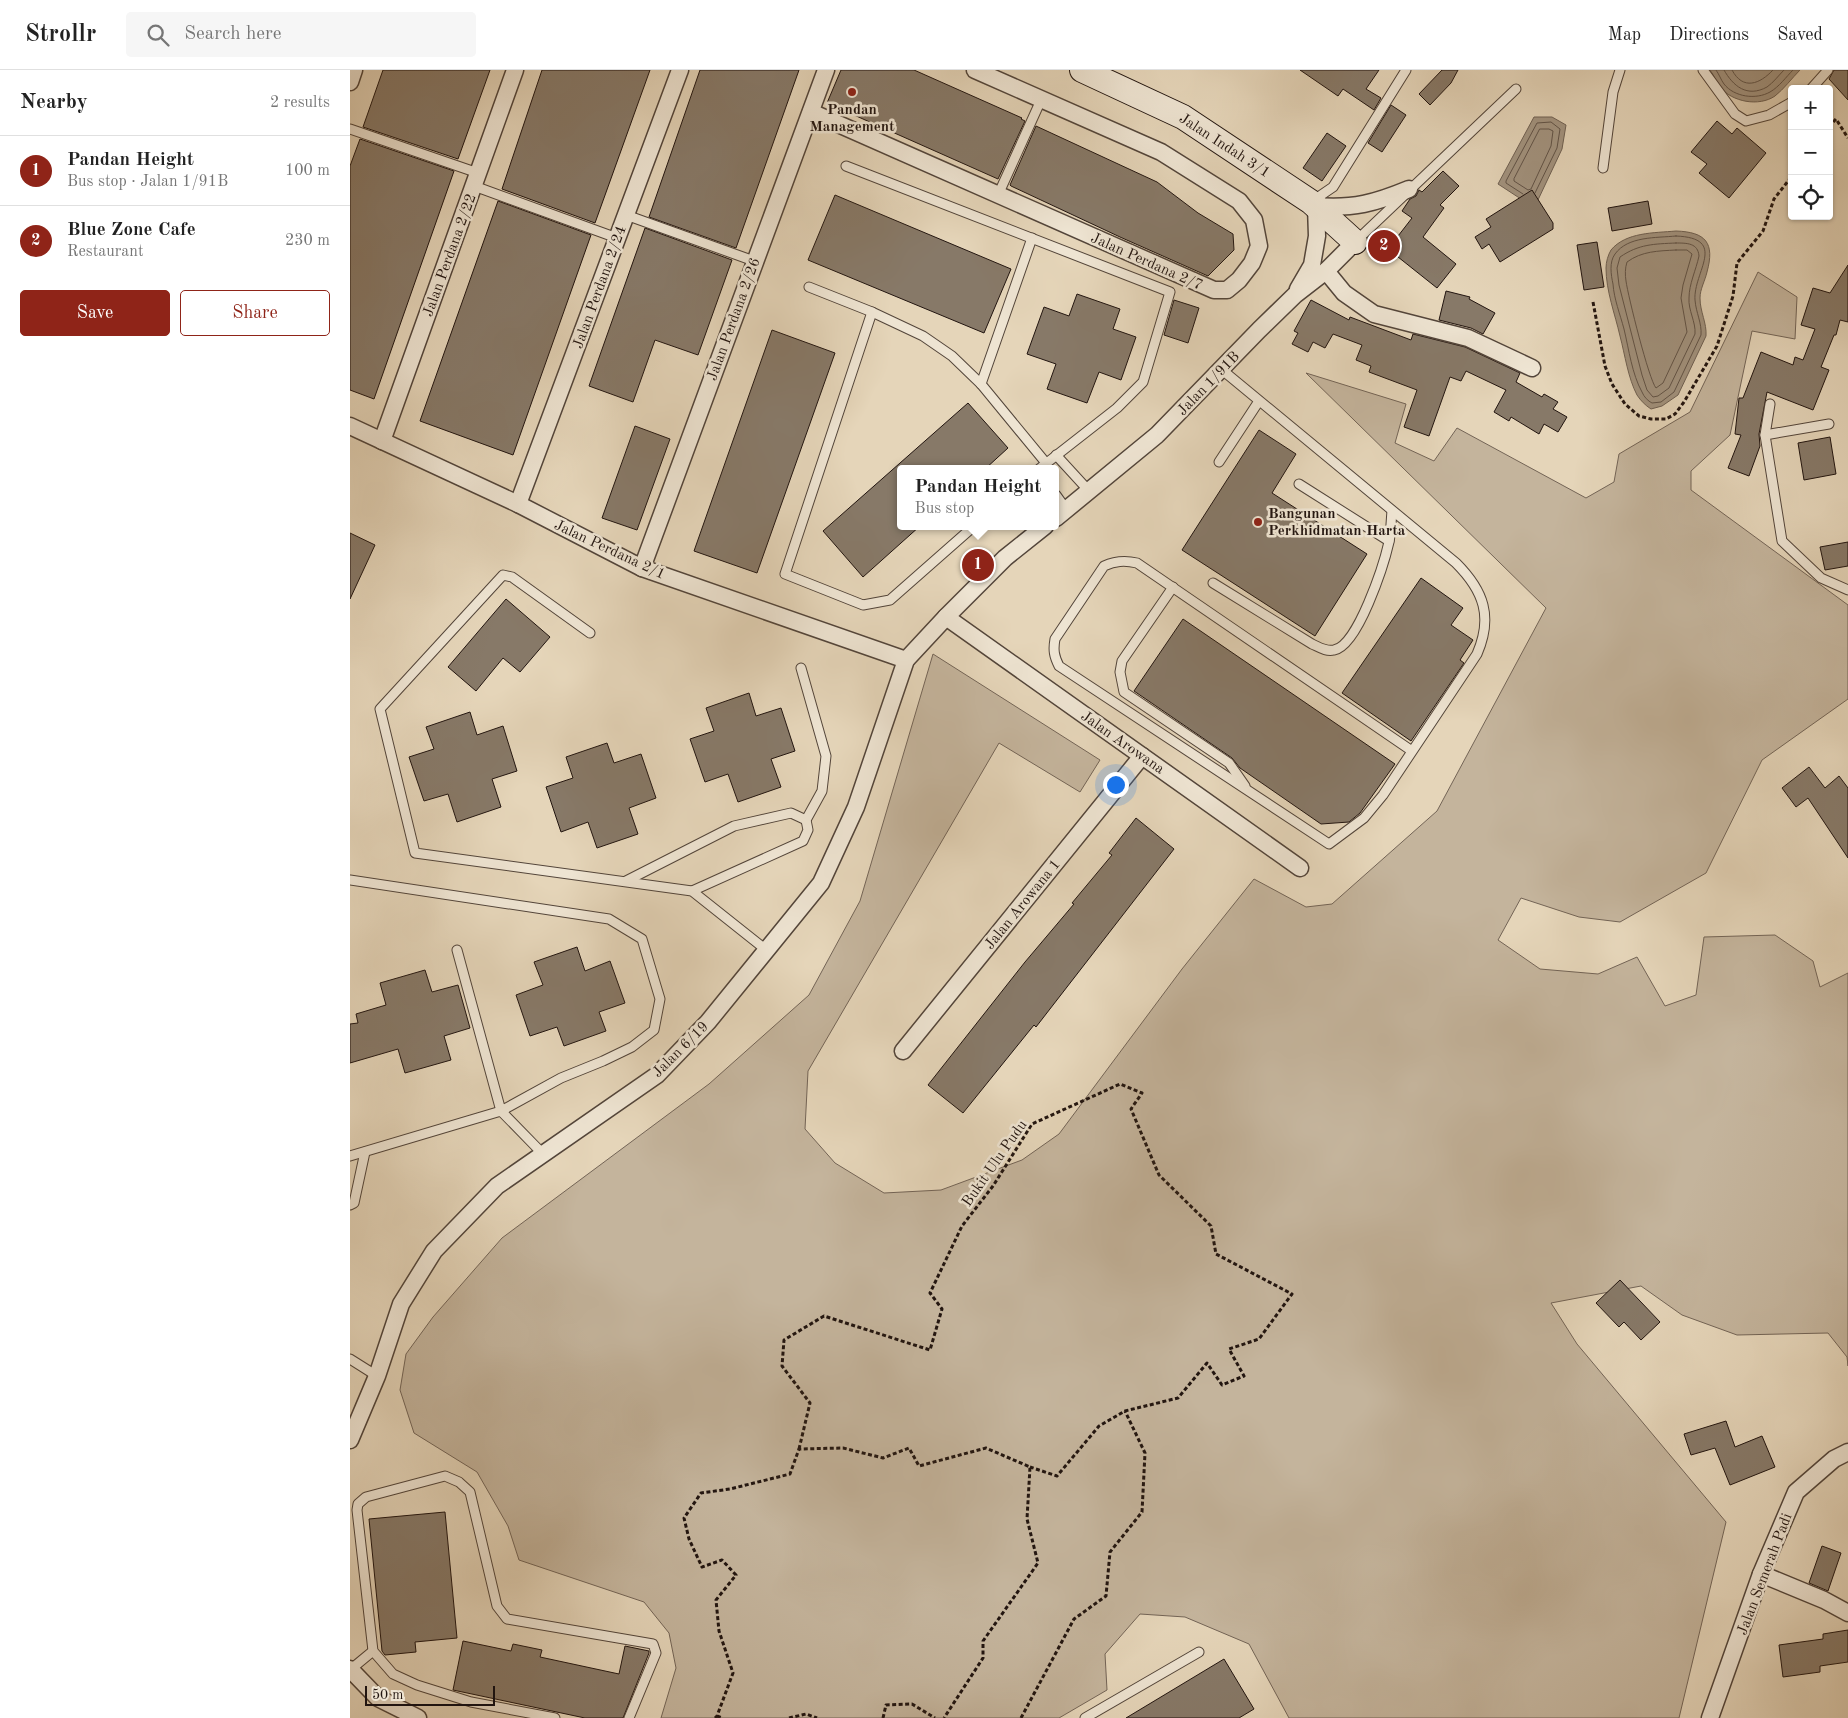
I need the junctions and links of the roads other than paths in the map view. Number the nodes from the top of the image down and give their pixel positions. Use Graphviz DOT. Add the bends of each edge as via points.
graph roads {
  1 [pos="354,70"];
  2 [pos="515,70"];
  3 [pos="680,70"];
  4 [pos="826,70"];
  5 [pos="976,70"];
  6 [pos="1082,70"];
  7 [pos="1406,70"];
  8 [pos="1620,70"];
  9 [pos="1703,70"];
  10 [pos="1828,70"];
  11 [pos="350,82"];
  12 [pos="1815,85"];
  13 [pos="1516,89"];
  14 [pos="1041,100"];
  15 [pos="1788,104"];
  16 [pos="811,112"];
  17 [pos="350,129"];
  18 [pos="846,166"];
  19 [pos="1602,168"];
  20 [pos="476,179"];
  21 [pos="1410,189"];
  22 [pos="998,195"];
  23 [pos="1314,204"];
  24 [pos="626,215"];
  25 [pos="617,238"];
  26 [pos="1032,238"];
  27 [pos="1355,242"];
  28 [pos="754,261"];
  29 [pos="1326,270"];
  30 [pos="809,286"];
  31 [pos="1295,295"];
  32 [pos="872,312"];
  33 [pos="1532,368"];
  34 [pos="1220,369"];
  35 [pos="981,384"];
  36 [pos="1259,401"];
  37 [pos="1770,404"];
  38 [pos="1829,424"];
  39 [pos="350,426"];
  40 [pos="1765,435"];
  41 [pos="382,441"];
  42 [pos="1056,455"];
  43 [pos="1219,462"];
  44 [pos="1042,465"];
  45 [pos="1044,465"];
  46 [pos="1299,484"];
  47 [pos="1089,491"];
  48 [pos="518,504"];
  49 [pos="1392,511"];
  50 [pos="1061,513"];
  51 [pos="969,530"];
  52 [pos="1040,530"];
  53 [pos="1389,541"];
  54 [pos="642,568"];
  55 [pos="1213,583"];
  56 [pos="1173,588"];
  57 [pos="1848,590"];
  58 [pos="946,617"];
  59 [pos="590,633"];
  60 [pos="906,660"];
  61 [pos="800,668"];
  62 [pos="1412,750"];
  63 [pos="1142,756"];
  64 [pos="1248,791"];
  65 [pos="806,820"];
  66 [pos="1300,868"];
  67 [pos="350,880"];
  68 [pos="626,882"];
  69 [pos="692,891"];
  70 [pos="765,949"];
  71 [pos="457,950"];
  72 [pos="903,1051"];
  73 [pos="501,1111"];
  74 [pos="365,1152"];
  75 [pos="542,1153"];
  76 [pos="350,1156"];
  77 [pos="352,1204"];
  78 [pos="350,1214"];
  79 [pos="350,1359"];
  80 [pos="377,1376"];
  81 [pos="350,1440"];
  82 [pos="1848,1452"];
  83 [pos="1761,1574"];
  84 [pos="1848,1613"];
  85 [pos="373,1651"];
  86 [pos="1199,1652"];
  87 [pos="350,1669"];
  88 [pos="418,1718"];
  89 [pos="555,1718"];
  90 [pos="629,1718"];
  91 [pos="1084,1718"];
  92 [pos="1710,1718"];
  1 -- 11 [label="street"];
  2 -- 20 [label="street, Jalan Perdana 2/22"];
  3 -- 24 [label="street, Jalan Perdana 2/24"];
  4 -- 16 [label="street, Jalan Perdana 2/26"];
  5 -- 14 [label="street, Jalan Perdana 2/7"];
  6 -- 23 [label="street, Jalan Indah 3/1" via="1183,117"];
  7 -- 23 [label="lane" via="1333,187"];
  8 -- 19 [label="lane" via="1613,92"];
  9 -- 15 [label="lane" via="1735,114 1746,121 1769,115"];
  10 -- 12 [label="lane"];
  13 -- 21 [label="lane"];
  14 -- 22 [label="lane"];
  14 -- 22 [label="street, Jalan Perdana 2/7" via="1161,152 1239,201 1254,220 1259,246 1252,263 1226,290 1214,290"];
  16 -- 22 [label="street, Jalan Perdana 2/7"];
  16 -- 28 [label="street, Jalan Perdana 2/26"];
  17 -- 20 [label="lane"];
  18 -- 26 [label="lane"];
  20 -- 25 [label="lane"];
  20 -- 41 [label="street, Jalan Perdana 2/22"];
  21 -- 23 [label="street" via="1364,205 1340,208"];
  21 -- 27 [label="lane"];
  23 -- 27 [label="street, Jalan Indah 3/1"];
  23 -- 31 [label="street" via="1317,236 1312,264"];
  24 -- 25 [label="street, Jalan Perdana 2/24"];
  24 -- 28 [label="lane"];
  25 -- 48 [label="street, Jalan Perdana 2/24"];
  26 -- 35 [label="lane"];
  26 -- 42 [label="lane" via="1170,292 1143,382 1117,408"];
  27 -- 29 [label="street, Jalan 1/91B"];
  28 -- 54 [label="street, Jalan Perdana 2/26"];
  29 -- 31 [label="street, Jalan 1/91B"];
  29 -- 33 [label="street" via="1344,293 1374,314 1468,338"];
  30 -- 32 [label="lane"];
  31 -- 34 [label="street, Jalan 1/91B"];
  32 -- 35 [label="lane" via="923,336 952,356"];
  32 -- 51 [label="lane" via="785,574 863,605 890,600"];
  34 -- 36 [label="lane"];
  34 -- 47 [label="street, Jalan 1/91B" via="1157,436"];
  35 -- 44 [label="lane"];
  36 -- 43 [label="lane"];
  36 -- 49 [label="lane"];
  37 -- 40 [label="lane"];
  38 -- 40 [label="lane"];
  39 -- 41 [label="street, Jalan Perdana 2/1"];
  40 -- 57 [label="lane" via="1782,541 1822,578"];
  41 -- 48 [label="street, Jalan Perdana 2/1"];
  42 -- 45 [label="lane"];
  42 -- 47 [label="lane"];
  46 -- 53 [label="lane"];
  47 -- 50 [label="street, Jalan 1/91B"];
  48 -- 54 [label="street, Jalan Perdana 2/1"];
  49 -- 53 [label="lane"];
  49 -- 62 [label="lane" via="1470,576 1484,608 1484,632 1477,654"];
  52 -- 58 [label="street" via="1005,558"];
  53 -- 55 [label="lane" via="1371,598 1353,632 1343,646 1335,650 1325,650 1312,644"];
  54 -- 60 [label="street, Jalan Perdana 2/1"];
  56 -- 62 [label="lane"];
  56 -- 64 [label="lane" via="1122,661 1120,672 1124,692 1228,763"];
  56 -- 64 [label="lane" via="1136,564 1126,561 1104,566 1055,639 1055,658 1059,666"];
  58 -- 60 [label="street"];
  58 -- 63 [label="street, Jalan Arowana"];
  59 -- 68 [label="lane" via="512,577 503,576 380,709 416,853"];
  60 -- 70 [label="street, Jalan 6/19" via="856,807 821,883"];
  61 -- 65 [label="lane" via="826,756 822,791"];
  62 -- 64 [label="lane" via="1364,818 1329,844"];
  63 -- 66 [label="street, Jalan Arowana"];
  63 -- 72 [label="street, Jalan Arowana 1"];
  65 -- 68 [label="lane" via="791,813 734,826"];
  65 -- 69 [label="lane" via="808,830 803,841"];
  67 -- 73 [label="lane" via="610,919 642,939 660,999 654,1030 603,1062 561,1078"];
  68 -- 69 [label="lane"];
  69 -- 70 [label="lane"];
  70 -- 75 [label="street, Jalan 6/19" via="708,1022 656,1075"];
  71 -- 73 [label="lane"];
  73 -- 74 [label="lane"];
  73 -- 75 [label="lane"];
  74 -- 76 [label="lane"];
  74 -- 77 [label="lane"];
  75 -- 80 [label="street, Jalan 6/19" via="497,1186 434,1251 401,1304"];
  77 -- 78 [label="lane"];
  79 -- 80 [label="lane"];
  80 -- 81 [label="street, Jalan 6/19"];
  82 -- 83 [label="street, Jalan Semerah Padi" via="1834,1459 1796,1492"];
  83 -- 84 [label="street"];
  83 -- 92 [label="street, Jalan Semerah Padi"];
  85 -- 87 [label="lane"];
  85 -- 89 [label="lane" via="393,1674 417,1685 471,1702"];
  85 -- 90 [label="lane" via="358,1504 366,1497 445,1476 470,1492 497,1606 507,1619 653,1644 656,1653"];
  86 -- 91 [label="lane"];
  87 -- 88 [label="street" via="378,1698"];
}
